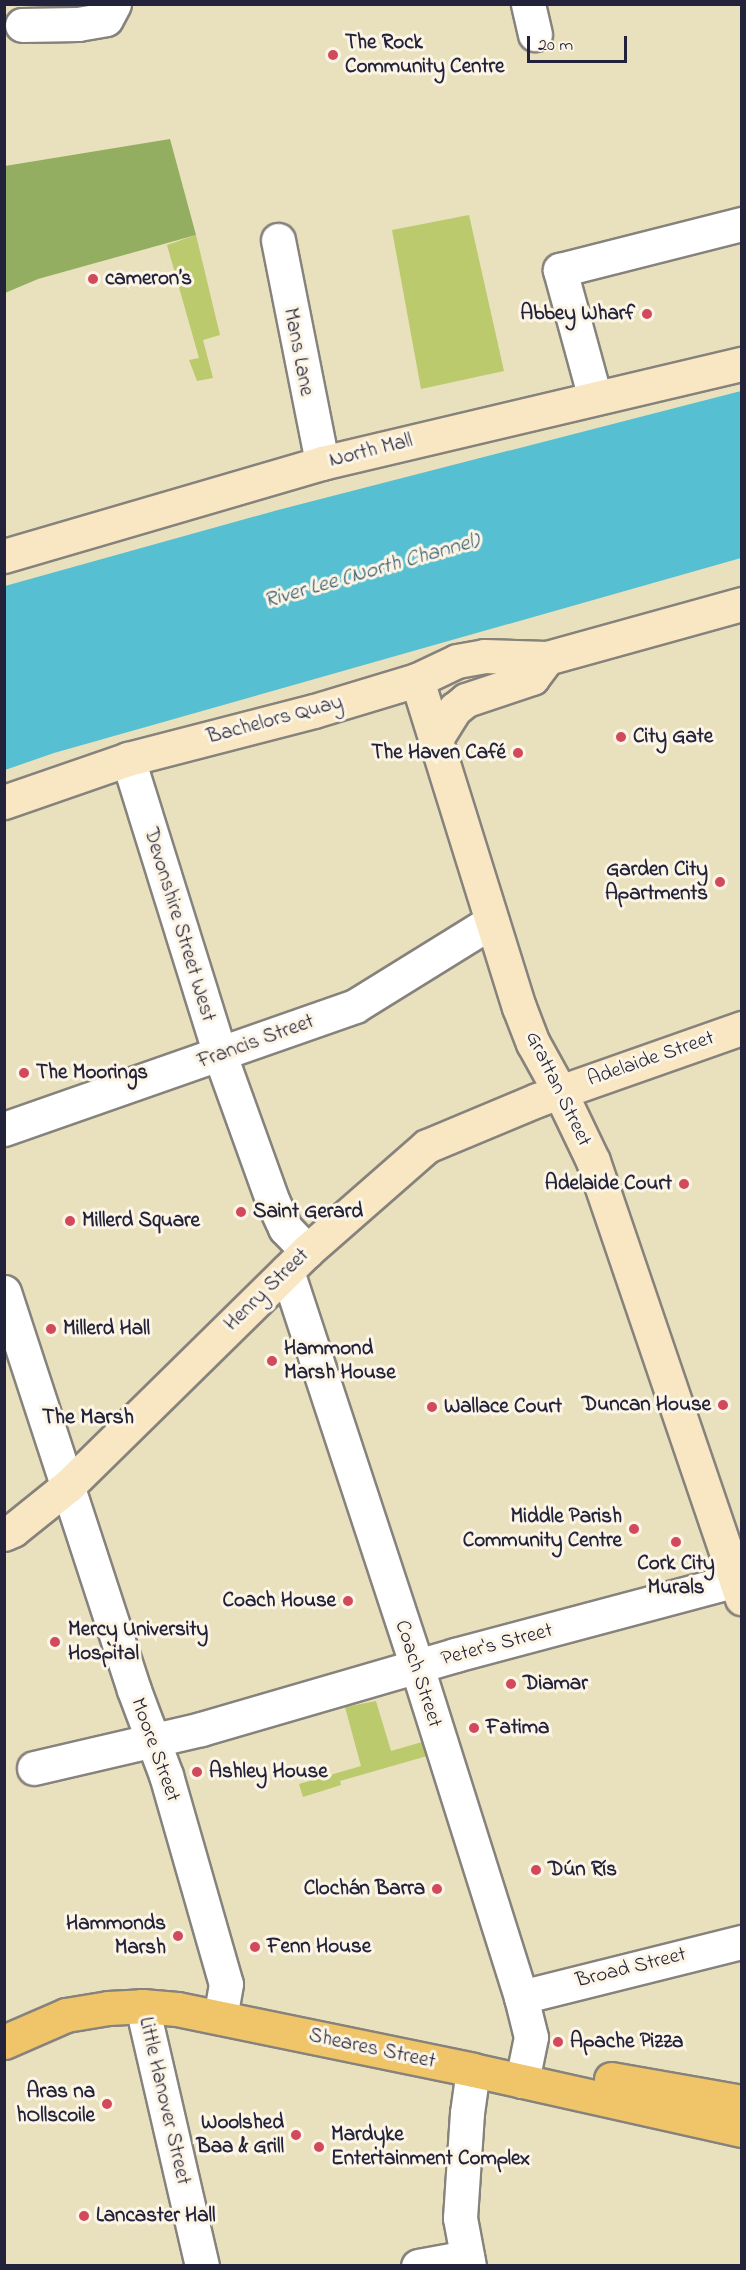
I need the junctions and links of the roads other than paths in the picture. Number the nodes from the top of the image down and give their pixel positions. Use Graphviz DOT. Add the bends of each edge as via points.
graph roads {
  1 [pos="114,4"];
  2 [pos="22,25"];
  3 [pos="741,224"];
  4 [pos="278,240"];
  5 [pos="741,364"];
  6 [pos="595,398"];
  7 [pos="322,463"];
  8 [pos="4,556"];
  9 [pos="741,604"];
  10 [pos="547,658"];
  11 [pos="417,680"];
  12 [pos="436,739"];
  13 [pos="128,759"];
  14 [pos="4,802"];
  15 [pos="492,921"];
  16 [pos="741,1028"];
  17 [pos="220,1055"];
  18 [pos="560,1092"];
  19 [pos="4,1129"];
  20 [pos="297,1261"];
  21 [pos="4,1292"];
  22 [pos="69,1485"];
  23 [pos="4,1534"];
  24 [pos="739,1589"];
  25 [pos="417,1667"];
  26 [pos="153,1741"];
  27 [pos="34,1768"];
  28 [pos="741,1942"];
  29 [pos="520,1997"];
  30 [pos="142,2006"];
  31 [pos="219,2017"];
  32 [pos="4,2042"];
  33 [pos="473,2070"];
  34 [pos="536,2084"];
  35 [pos="741,2102"];
  36 [pos="741,2130"];
  37 [pos="468,2261"];
  38 [pos="202,2265"];
  39 [pos="418,2265"];
  1 -- 2 [label="street" via="106,19"];
  3 -- 6 [label="street" via="560,270"];
  4 -- 7 [label="street, Mans Lane" via="297,352"];
  5 -- 6 [label="street, North Mall"];
  6 -- 7 [label="street, North Mall"];
  7 -- 8 [label="street, North Mall"];
  9 -- 10 [label="street, Bachelors Quay"];
  10 -- 11 [label="street, Bachelors Quay" via="484,656 457,661"];
  10 -- 12 [label="street" via="532,678 466,700"];
  11 -- 12 [label="street, Grattan Street"];
  11 -- 13 [label="street, Bachelors Quay"];
  12 -- 15 [label="street, Grattan Street"];
  13 -- 14 [label="street, Bachelors Quay"];
  13 -- 17 [label="street, Devonshire Street West"];
  15 -- 17 [label="street, Francis Street" via="355,1006"];
  15 -- 18 [label="street, Grattan Street" via="533,1043"];
  16 -- 18 [label="street, Adelaide Street"];
  17 -- 19 [label="street, Francis Street"];
  17 -- 20 [label="street, Devonshire Street West"];
  18 -- 20 [label="street, Henry Street" via="427,1146"];
  18 -- 24 [label="street, Grattan Street" via="593,1161"];
  20 -- 22 [label="street, Henry Street"];
  20 -- 25 [label="street, Coach Street"];
  21 -- 22 [label="street, Moore Street"];
  22 -- 23 [label="street, Henry Street"];
  22 -- 26 [label="street, Moore Street"];
  24 -- 25 [label="street, Peter's Street"];
  25 -- 26 [label="street, Peter's Street"];
  25 -- 29 [label="street, Coach Street"];
  26 -- 27 [label="street, Peter's Street"];
  26 -- 31 [label="street, Moore Street" via="226,1984"];
  28 -- 29 [label="street, Broad Street"];
  29 -- 34 [label="street, Coach Street" via="531,2037"];
  30 -- 31 [label="highway, Sheares Street"];
  30 -- 32 [label="highway, Sheares Street" via="66,2015"];
  30 -- 38 [label="street, Little Hanover Street"];
  31 -- 33 [label="highway, Sheares Street"];
  33 -- 34 [label="highway, Sheares Street"];
  33 -- 37 [label="street" via="460,2218"];
  34 -- 35 [label="highway" via="614,2078"];
  34 -- 36 [label="highway, Sheares Street"];
  37 -- 39 [label="street"];
}
